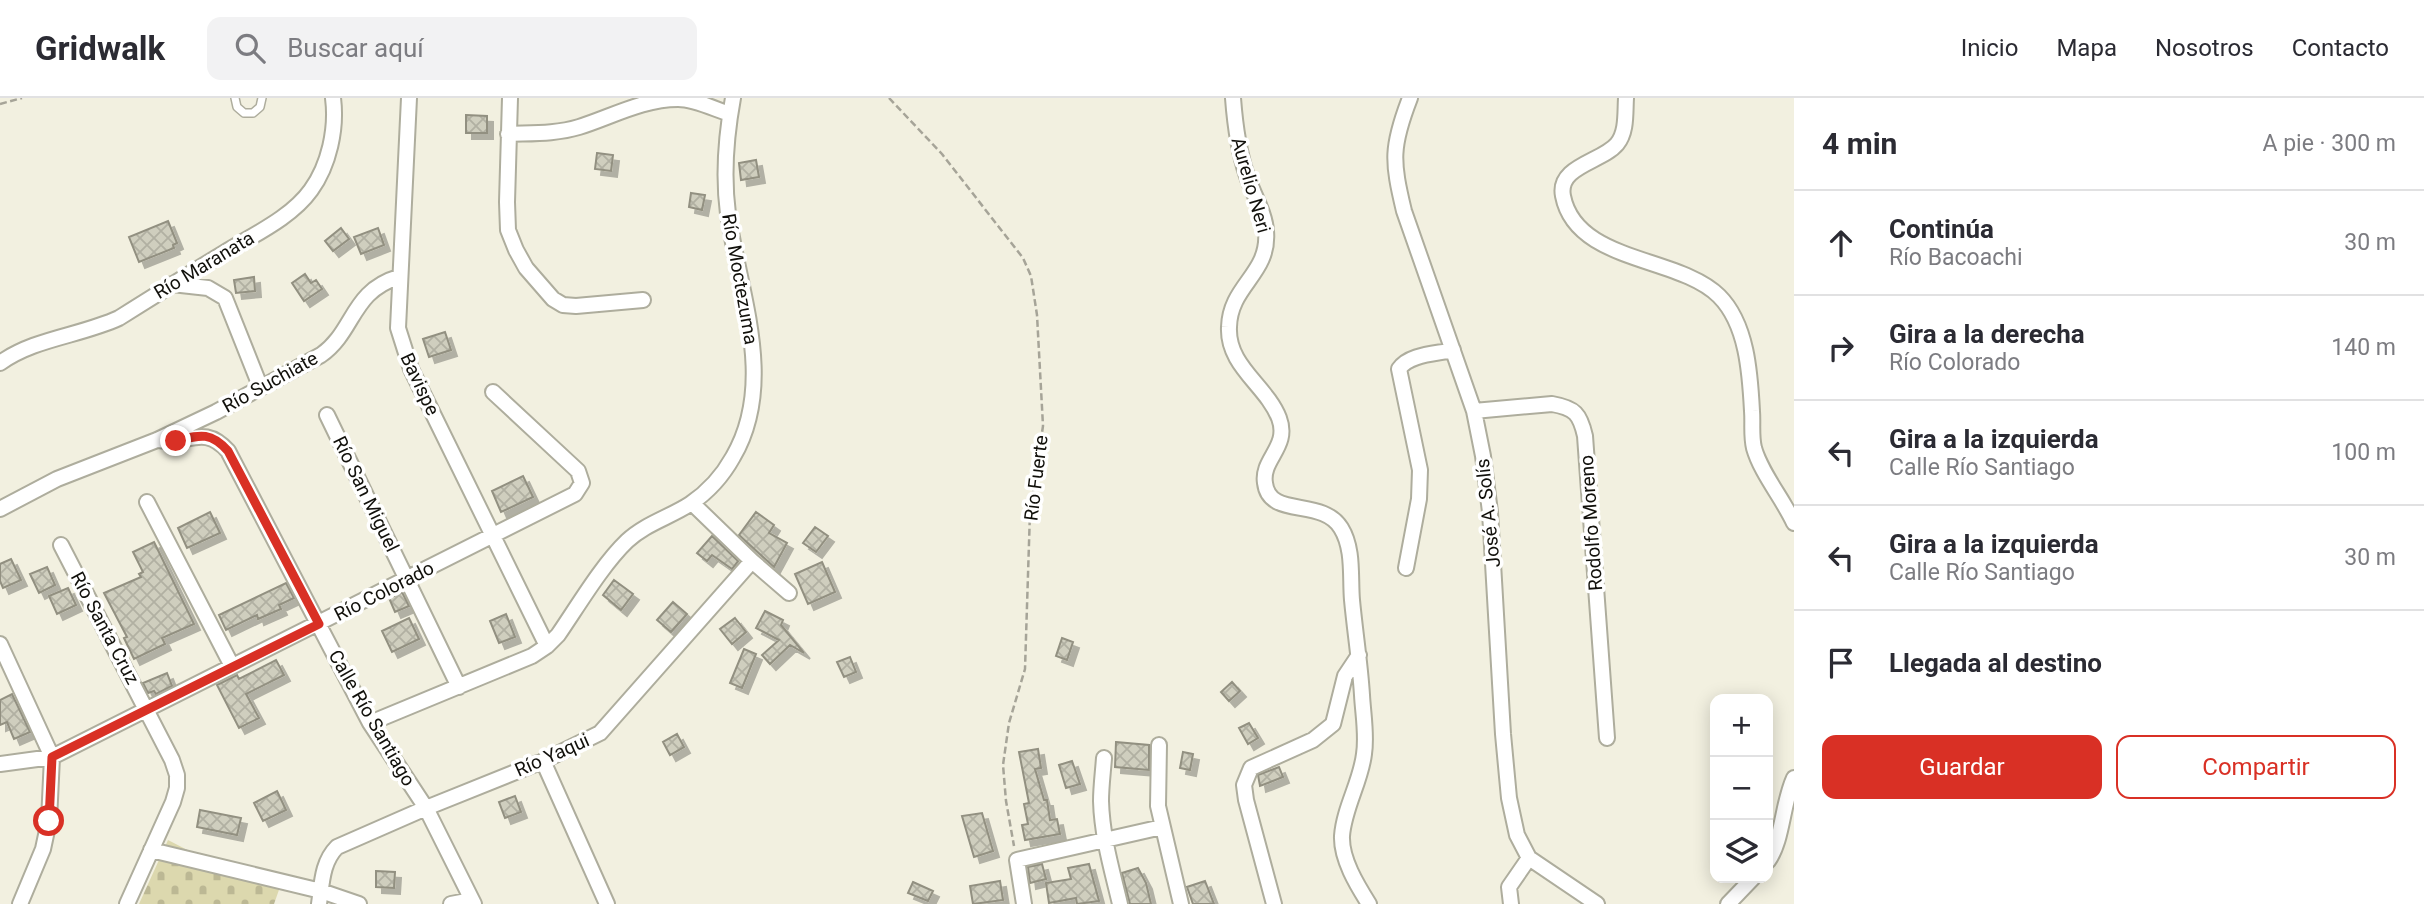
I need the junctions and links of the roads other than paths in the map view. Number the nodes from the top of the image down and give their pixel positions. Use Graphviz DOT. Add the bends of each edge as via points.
graph roads {
  1 [pos="235,98"];
  2 [pos="262,98"];
  3 [pos="334,98"];
  4 [pos="409,98"];
  5 [pos="510,98"];
  6 [pos="682,98"];
  7 [pos="733,98"];
  8 [pos="1233,98"];
  9 [pos="1410,98"];
  10 [pos="1626,98"];
  11 [pos="730,114"];
  12 [pos="508,134"];
  13 [pos="399,276"];
  14 [pos="172,284"];
  15 [pos="643,300"];
  16 [pos="1453,350"];
  17 [pos="0,363"];
  18 [pos="260,386"];
  19 [pos="493,391"];
  20 [pos="1474,411"];
  21 [pos="327,415"];
  22 [pos="157,440"];
  23 [pos="147,502"];
  24 [pos="692,503"];
  25 [pos="0,509"];
  26 [pos="1794,523"];
  27 [pos="494,535"];
  28 [pos="61,545"];
  29 [pos="752,561"];
  30 [pos="1406,568"];
  31 [pos="407,579"];
  32 [pos="789,593"];
  33 [pos="319,624"];
  34 [pos="0,644"];
  35 [pos="547,646"];
  36 [pos="1359,655"];
  37 [pos="232,666"];
  38 [pos="459,687"];
  39 [pos="147,708"];
  40 [pos="370,723"];
  41 [pos="1607,738"];
  42 [pos="1159,745"];
  43 [pos="52,757"];
  44 [pos="1104,758"];
  45 [pos="543,761"];
  46 [pos="0,764"];
  47 [pos="1794,778"];
  48 [pos="426,808"];
  49 [pos="1162,827"];
  50 [pos="1105,841"];
  51 [pos="1773,849"];
  52 [pos="151,850"];
  53 [pos="1529,858"];
  54 [pos="1748,883"];
  55 [pos="320,897"];
  56 [pos="473,903"];
  57 [pos="20,904"];
  58 [pos="127,904"];
  59 [pos="359,904"];
  60 [pos="451,904"];
  61 [pos="607,904"];
  62 [pos="1024,904"];
  63 [pos="1120,904"];
  64 [pos="1181,904"];
  65 [pos="1274,904"];
  66 [pos="1369,904"];
  67 [pos="1511,904"];
  68 [pos="1597,904"];
  69 [pos="1728,904"];
  1 -- 2 [label="lane" via="244,113 253,113"];
  3 -- 14 [label="street, Río Maranata" via="331,144 310,192 283,217"];
  4 -- 13 [label="street, Bavispe"];
  5 -- 12 [label="street"];
  6 -- 11 [label="street"];
  6 -- 12 [label="street" via="646,103 557,132"];
  7 -- 11 [label="street, Río Moctezuma"];
  8 -- 36 [label="street, Aurelio Neri" via="1237,139 1266,226 1266,254 1234,303 1228,329 1235,354 1270,400 1281,428 1279,446 1265,474 1268,494 1286,505 1329,514 1346,536"];
  9 -- 16 [label="street, José A. Solís" via="1396,132 1398,184"];
  10 -- 26 [label="street" via="1623,132 1617,144 1568,177 1563,185 1565,202 1580,227 1593,237 1720,296 1744,348 1756,454"];
  11 -- 24 [label="street, Río Moctezuma" via="725,168 728,212 754,347 753,387 747,424 734,455 719,478"];
  12 -- 15 [label="street" via="508,229 516,250 543,289 563,305"];
  13 -- 18 [label="street, Río Suchiate" via="372,289 327,351"];
  13 -- 27 [label="street, Bavispe" via="398,328 411,369"];
  14 -- 17 [label="street, Río Maranata" via="119,318 19,350"];
  14 -- 18 [label="street" via="208,288 225,298"];
  16 -- 20 [label="street, José A. Solís"];
  16 -- 30 [label="street" via="1410,360 1399,369 1420,470"];
  18 -- 22 [label="street, Río Suchiate"];
  19 -- 27 [label="street, Río Colorado" via="578,471 582,483 575,494"];
  20 -- 41 [label="street, Rodolfo Moreno" via="1552,404 1576,412 1582,422"];
  20 -- 53 [label="street, José A. Solís" via="1490,512 1509,798 1517,835"];
  21 -- 31 [label="street, Río San Miguel"];
  22 -- 25 [label="street, Río Suchiate" via="57,479"];
  22 -- 33 [label="street, Calle Río Santiago" via="209,436 228,451"];
  23 -- 37 [label="street"];
  24 -- 29 [label="street"];
  24 -- 35 [label="street, Río Moctezuma" via="628,540"];
  27 -- 31 [label="street, Río Colorado"];
  27 -- 35 [label="street, Bavispe"];
  28 -- 39 [label="street, Río Santa Cruz"];
  29 -- 32 [label="street"];
  29 -- 45 [label="street, Río Yaqui" via="607,727"];
  31 -- 33 [label="street, Río Colorado"];
  31 -- 38 [label="street, Río San Miguel"];
  33 -- 37 [label="street, Río Colorado"];
  33 -- 40 [label="street, Calle Río Santiago"];
  34 -- 43 [label="street"];
  35 -- 38 [label="street, Río Moctezuma"];
  36 -- 65 [label="street" via="1345,676 1333,724 1313,740 1258,764 1247,775 1246,800"];
  36 -- 66 [label="street" via="1364,756 1342,835 1348,863"];
  37 -- 39 [label="street, Río Colorado"];
  38 -- 40 [label="street, Río Moctezuma"];
  39 -- 43 [label="street, Río Colorado"];
  39 -- 52 [label="street, Río Santa Cruz" via="177,775 177,788"];
  40 -- 48 [label="street, Calle Río Santiago"];
  42 -- 49 [label="street"];
  43 -- 46 [label="street, Río Colorado"];
  43 -- 57 [label="street" via="47,831"];
  44 -- 50 [label="street"];
  45 -- 48 [label="street, Río Yaqui"];
  45 -- 61 [label="street"];
  47 -- 51 [label="street"];
  48 -- 55 [label="street, Río Yaqui" via="337,847 328,856"];
  48 -- 56 [label="street, Calle Río Santiago"];
  49 -- 50 [label="street"];
  49 -- 64 [label="street"];
  50 -- 62 [label="street" via="1017,860"];
  50 -- 63 [label="street"];
  52 -- 55 [label="street" via="233,868"];
  52 -- 58 [label="street, Río Santa Cruz"];
  53 -- 67 [label="street" via="1508,887"];
  53 -- 68 [label="street"];
  54 -- 69 [label="street"];
  55 -- 59 [label="street"];
  56 -- 60 [label="street"];
}
